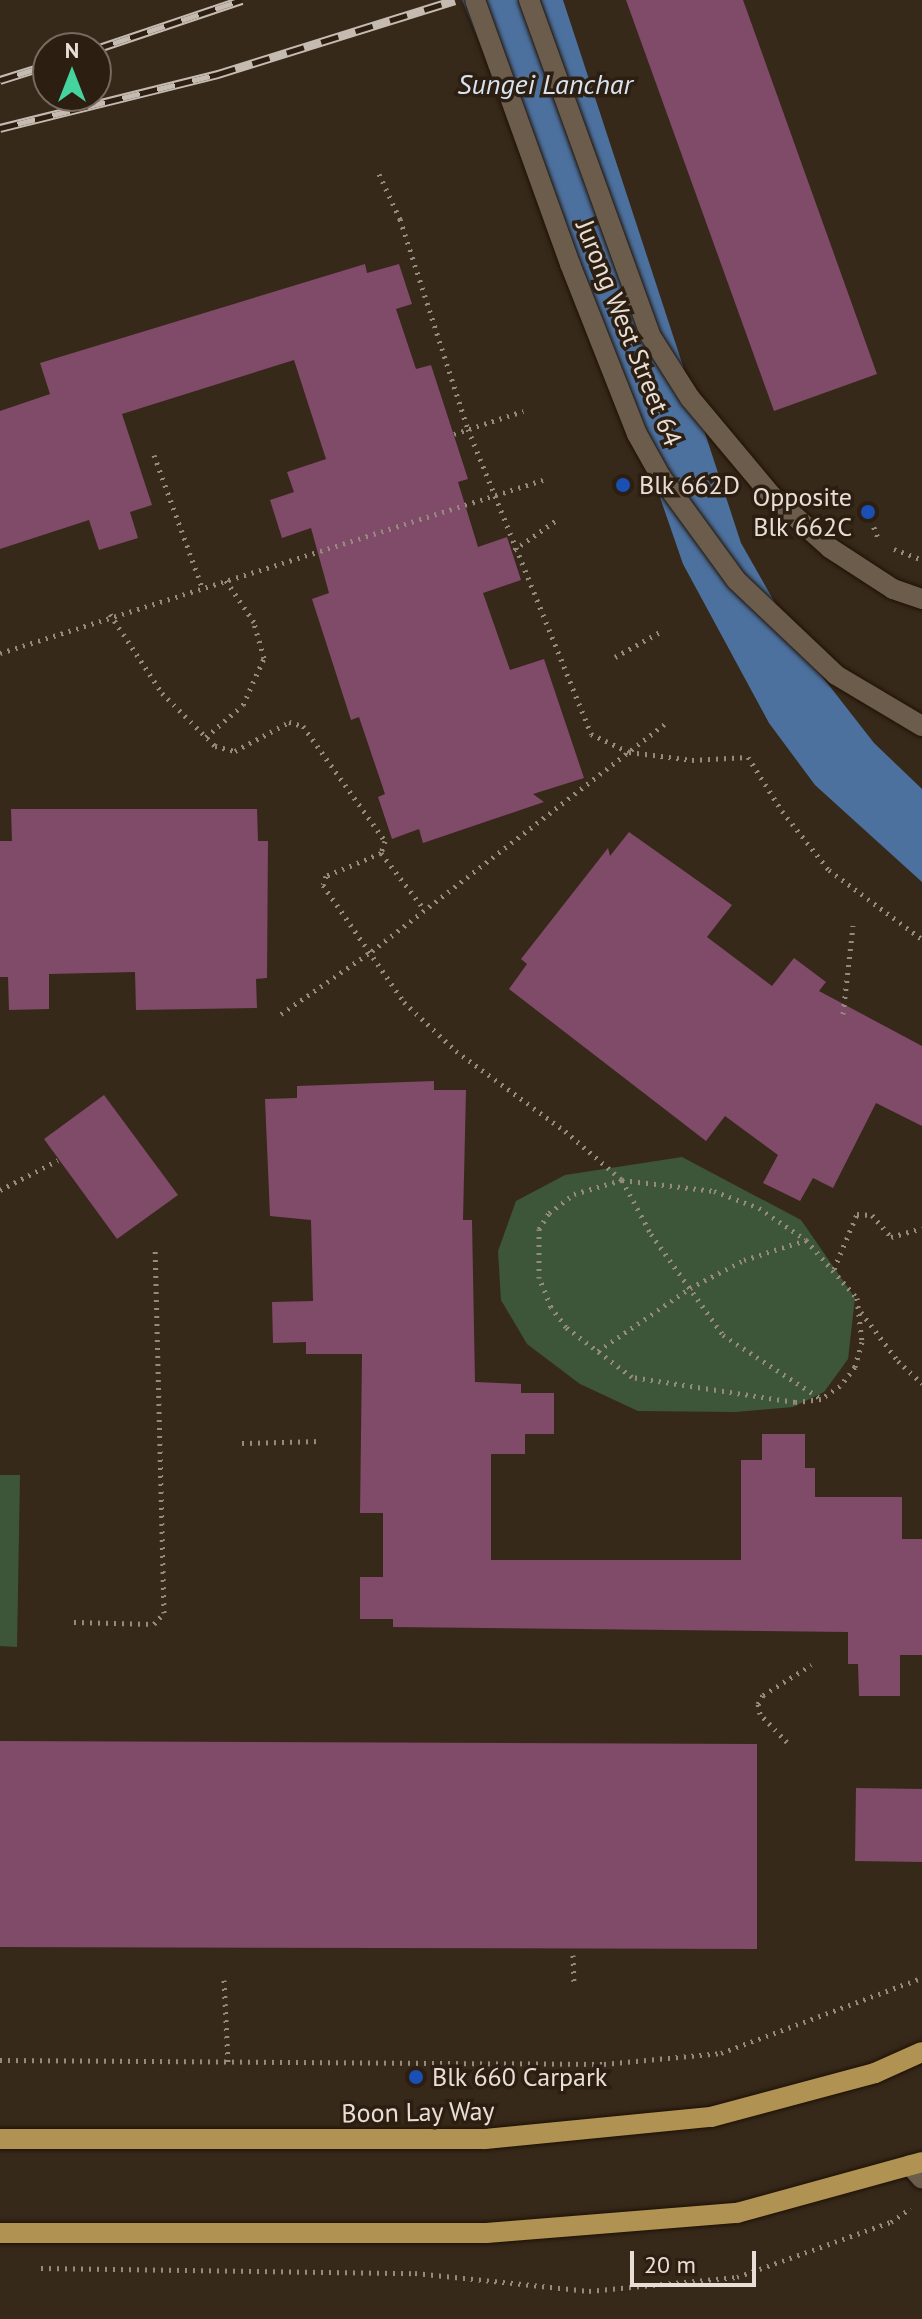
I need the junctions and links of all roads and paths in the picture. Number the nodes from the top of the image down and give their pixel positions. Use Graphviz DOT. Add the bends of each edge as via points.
graph roads {
  1 [pos="475,0"];
  2 [pos="529,0"];
  3 [pos="379,174"];
  4 [pos="523,411"];
  5 [pos="468,429"];
  6 [pos="454,434"];
  7 [pos="154,455"];
  8 [pos="543,480"];
  9 [pos="497,498"];
  10 [pos="868,512"];
  11 [pos="558,519"];
  12 [pos="516,549"];
  13 [pos="922,560"];
  14 [pos="225,579"];
  15 [pos="202,587"];
  16 [pos="922,599"];
  17 [pos="110,614"];
  18 [pos="660,632"];
  19 [pos="0,653"];
  20 [pos="615,657"];
  21 [pos="667,722"];
  22 [pos="922,726"];
  23 [pos="206,737"];
  24 [pos="629,752"];
  25 [pos="381,853"];
  26 [pos="424,910"];
  27 [pos="853,926"];
  28 [pos="922,939"];
  29 [pos="372,951"];
  30 [pos="281,1014"];
  31 [pos="843,1014"];
  32 [pos="58,1160"];
  33 [pos="622,1180"];
  34 [pos="0,1190"];
  35 [pos="922,1228"];
  36 [pos="806,1240"];
  37 [pos="155,1251"];
  38 [pos="834,1269"];
  39 [pos="690,1288"];
  40 [pos="858,1308"];
  41 [pos="598,1351"];
  42 [pos="922,1383"];
  43 [pos="821,1399"];
  44 [pos="321,1441"];
  45 [pos="242,1443"];
  46 [pos="74,1622"];
  47 [pos="811,1665"];
  48 [pos="787,1742"];
  49 [pos="573,1955"];
  50 [pos="922,1978"];
  51 [pos="224,1980"];
  52 [pos="574,1984"];
  53 [pos="922,2052"];
  54 [pos="0,2060"];
  55 [pos="228,2063"];
  56 [pos="0,2139"];
  57 [pos="918,2169"];
  58 [pos="922,2200"];
  59 [pos="0,2233"];
  60 [pos="31,2268"];
  1 -- 22 [label="street, Jurong West Street 64" via="570,264 637,434 661,477 736,580 836,675"];
  2 -- 16 [label="street, Jurong West Street 64" via="650,335 690,398 771,495 830,548 893,589"];
  3 -- 5 [label="path" via="400,219"];
  4 -- 5 [label="path"];
  5 -- 6 [label="path"];
  5 -- 9 [label="path"];
  7 -- 15 [label="path"];
  8 -- 9 [label="path"];
  9 -- 12 [label="path"];
  9 -- 14 [label="path"];
  10 -- 13 [label="path" via="880,543"];
  11 -- 12 [label="path"];
  12 -- 24 [label="path" via="591,734"];
  14 -- 15 [label="path"];
  14 -- 23 [label="path" via="254,622 264,658 243,705"];
  15 -- 17 [label="path"];
  17 -- 19 [label="path"];
  17 -- 23 [label="path" via="162,693"];
  18 -- 20 [label="path"];
  21 -- 24 [label="path"];
  23 -- 25 [label="path" via="215,746 235,751 296,721 385,841"];
  24 -- 26 [label="path"];
  24 -- 28 [label="path" via="692,760 748,757 829,870"];
  25 -- 26 [label="path"];
  25 -- 29 [label="path" via="326,876 323,885"];
  26 -- 29 [label="path"];
  27 -- 31 [label="path"];
  29 -- 30 [label="path"];
  29 -- 33 [label="path" via="404,1002 456,1051"];
  32 -- 34 [label="path"];
  33 -- 36 [label="path" via="714,1191 759,1208"];
  33 -- 39 [label="path"];
  33 -- 41 [label="path" via="574,1194 549,1213 539,1229 539,1278 551,1307"];
  35 -- 38 [label="path" via="891,1237 872,1215 857,1214"];
  36 -- 38 [label="path"];
  36 -- 39 [label="path" via="744,1260"];
  37 -- 46 [label="path" via="164,1613 154,1624"];
  38 -- 40 [label="path"];
  39 -- 41 [label="path"];
  39 -- 43 [label="path" via="723,1335"];
  40 -- 42 [label="path"];
  40 -- 43 [label="path" via="862,1342 855,1367"];
  41 -- 43 [label="path" via="632,1377 795,1402"];
  44 -- 45 [label="path"];
  47 -- 48 [label="path" via="763,1695 758,1704 760,1714"];
  49 -- 52 [label="path"];
  50 -- 55 [label="path" via="721,2053 604,2064"];
  51 -- 55 [label="path"];
  53 -- 56 [label="main road, Boon Lay Way" via="875,2073 711,2117 500,2137"];
  54 -- 55 [label="path"];
  57 -- 59 [label="main road" via="737,2213 487,2233"];
  58 -- 60 [label="path" via="891,2222 737,2277 589,2291 415,2273"];
}
